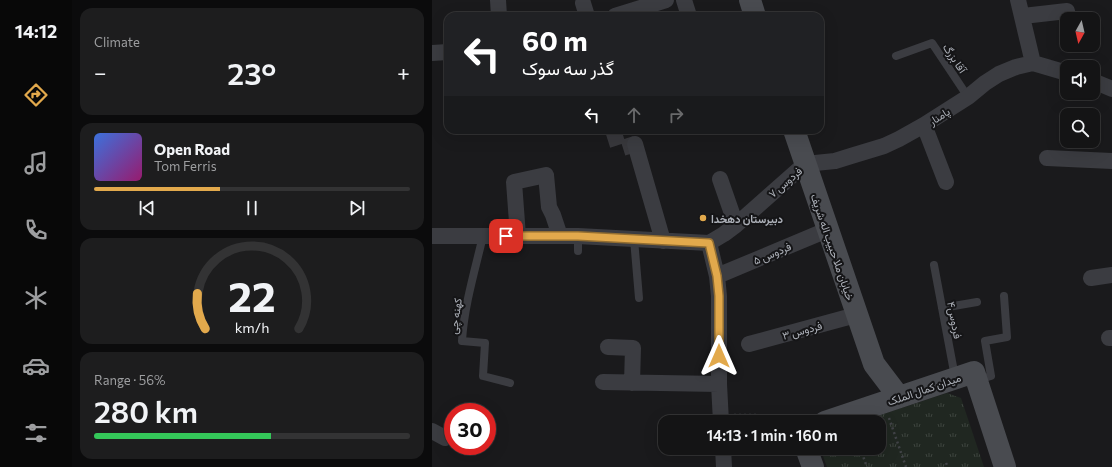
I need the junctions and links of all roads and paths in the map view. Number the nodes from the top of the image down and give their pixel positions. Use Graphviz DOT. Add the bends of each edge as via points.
graph roads {
  1 [pos="498,0"];
  2 [pos="666,0"];
  3 [pos="684,0"];
  4 [pos="750,0"];
  5 [pos="1018,0"];
  6 [pos="1067,11"];
  7 [pos="499,12"];
  8 [pos="637,12"];
  9 [pos="688,12"];
  10 [pos="754,12"];
  11 [pos="1023,16"];
  12 [pos="444,52"];
  13 [pos="432,53"];
  14 [pos="896,56"];
  15 [pos="1033,63"];
  16 [pos="1060,71"];
  17 [pos="1100,84"];
  18 [pos="1112,89"];
  19 [pos="968,97"];
  20 [pos="924,125"];
  21 [pos="795,134"];
  22 [pos="635,144"];
  23 [pos="1047,158"];
  24 [pos="1112,161"];
  25 [pos="805,164"];
  26 [pos="720,179"];
  27 [pos="946,182"];
  28 [pos="736,225"];
  29 [pos="827,230"];
  30 [pos="432,236"];
  31 [pos="483,236"];
  32 [pos="518,236"];
  33 [pos="560,236"];
  34 [pos="634,239"];
  35 [pos="662,241"];
  36 [pos="709,243"];
  37 [pos="934,265"];
  38 [pos="1112,275"];
  39 [pos="717,276"];
  40 [pos="1091,278"];
  41 [pos="1004,296"];
  42 [pos="639,298"];
  43 [pos="977,302"];
  44 [pos="942,308"];
  45 [pos="856,315"];
  46 [pos="749,344"];
  47 [pos="608,347"];
  48 [pos="874,364"];
  49 [pos="955,378"];
  50 [pos="976,380"];
  51 [pos="510,382"];
  52 [pos="603,382"];
  53 [pos="632,383"];
  54 [pos="719,384"];
  55 [pos="899,397"];
  56 [pos="873,406"];
  57 [pos="721,415"];
  58 [pos="846,415"];
  59 [pos="723,455"];
  60 [pos="809,455"];
  61 [pos="863,455"];
  62 [pos="946,463"];
  63 [pos="724,467"];
  64 [pos="813,467"];
  65 [pos="867,467"];
  66 [pos="948,467"];
  67 [pos="1005,467"];
  1 -- 7 [label="street"];
  2 -- 8 [label="street"];
  3 -- 9 [label="street"];
  4 -- 10 [label="main road"];
  5 -- 11 [label="street"];
  6 -- 11 [label="street"];
  11 -- 15 [label="street"];
  12 -- 13 [label="street"];
  14 -- 19 [label="lane, آقا بزرگ" via="932,43"];
  15 -- 16 [label="street"];
  15 -- 19 [label="street, پامنار" via="1016,67 993,78"];
  17 -- 18 [label="street"];
  19 -- 20 [label="street, پامنار"];
  20 -- 25 [label="street, پامنار" via="878,148 835,161"];
  20 -- 27 [label="street"];
  21 -- 25 [label="main road, خیابان ملا حبیب اله شریف"];
  22 -- 35 [label="street"];
  23 -- 24 [label="street"];
  25 -- 28 [label="street, فردوس ۷"];
  25 -- 29 [label="main road, خیابان ملا حبیب اله شریف"];
  26 -- 28 [label="street"];
  28 -- 36 [label="street, فردوس ۷"];
  29 -- 39 [label="street, فردوس ۵"];
  29 -- 45 [label="main road, خیابان ملا حبیب اله شریف"];
  30 -- 31 [label="street"];
  31 -- 32 [label="street"];
  31 -- 51 [label="lane, کهنه چی" via="462,341 486,343 483,376"];
  32 -- 33 [label="street"];
  32 -- 33 [label="street" via="514,182 546,175 548,207 554,215"];
  33 -- 34 [label="street" via="578,244"];
  34 -- 35 [label="street"];
  34 -- 42 [label="lane"];
  35 -- 36 [label="street"];
  36 -- 39 [label="street"];
  37 -- 44 [label="lane, فردوس۴"];
  38 -- 40 [label="street"];
  39 -- 54 [label="street"];
  41 -- 50 [label="lane" via="1007,337 985,341 991,376"];
  43 -- 44 [label="lane"];
  44 -- 49 [label="lane, فردوس۴"];
  45 -- 46 [label="street, فردوس ۳"];
  45 -- 48 [label="main road, خیابان ملا حبیب اله شریف"];
  47 -- 53 [label="street" via="633,348"];
  48 -- 55 [label="main road, خیابان ملا حبیب اله شریف"];
  48 -- 56 [label="main road, خیابان ملا حبیب اله شریف"];
  49 -- 50 [label="main road, میدان کمال الملک" via="974,372"];
  49 -- 55 [label="main road, میدان کمال الملک"];
  50 -- 67 [label="main road, میدان کمال الملک"];
  52 -- 53 [label="street"];
  53 -- 54 [label="street"];
  54 -- 57 [label="street"];
  55 -- 56 [label="main road, میدان کمال الملک"];
  56 -- 58 [label="main road, میدان کمال الملک"];
  59 -- 63 [label="street"];
  60 -- 64 [label="main road"];
  61 -- 65 [label="path"];
  62 -- 66 [label="path"];
}
